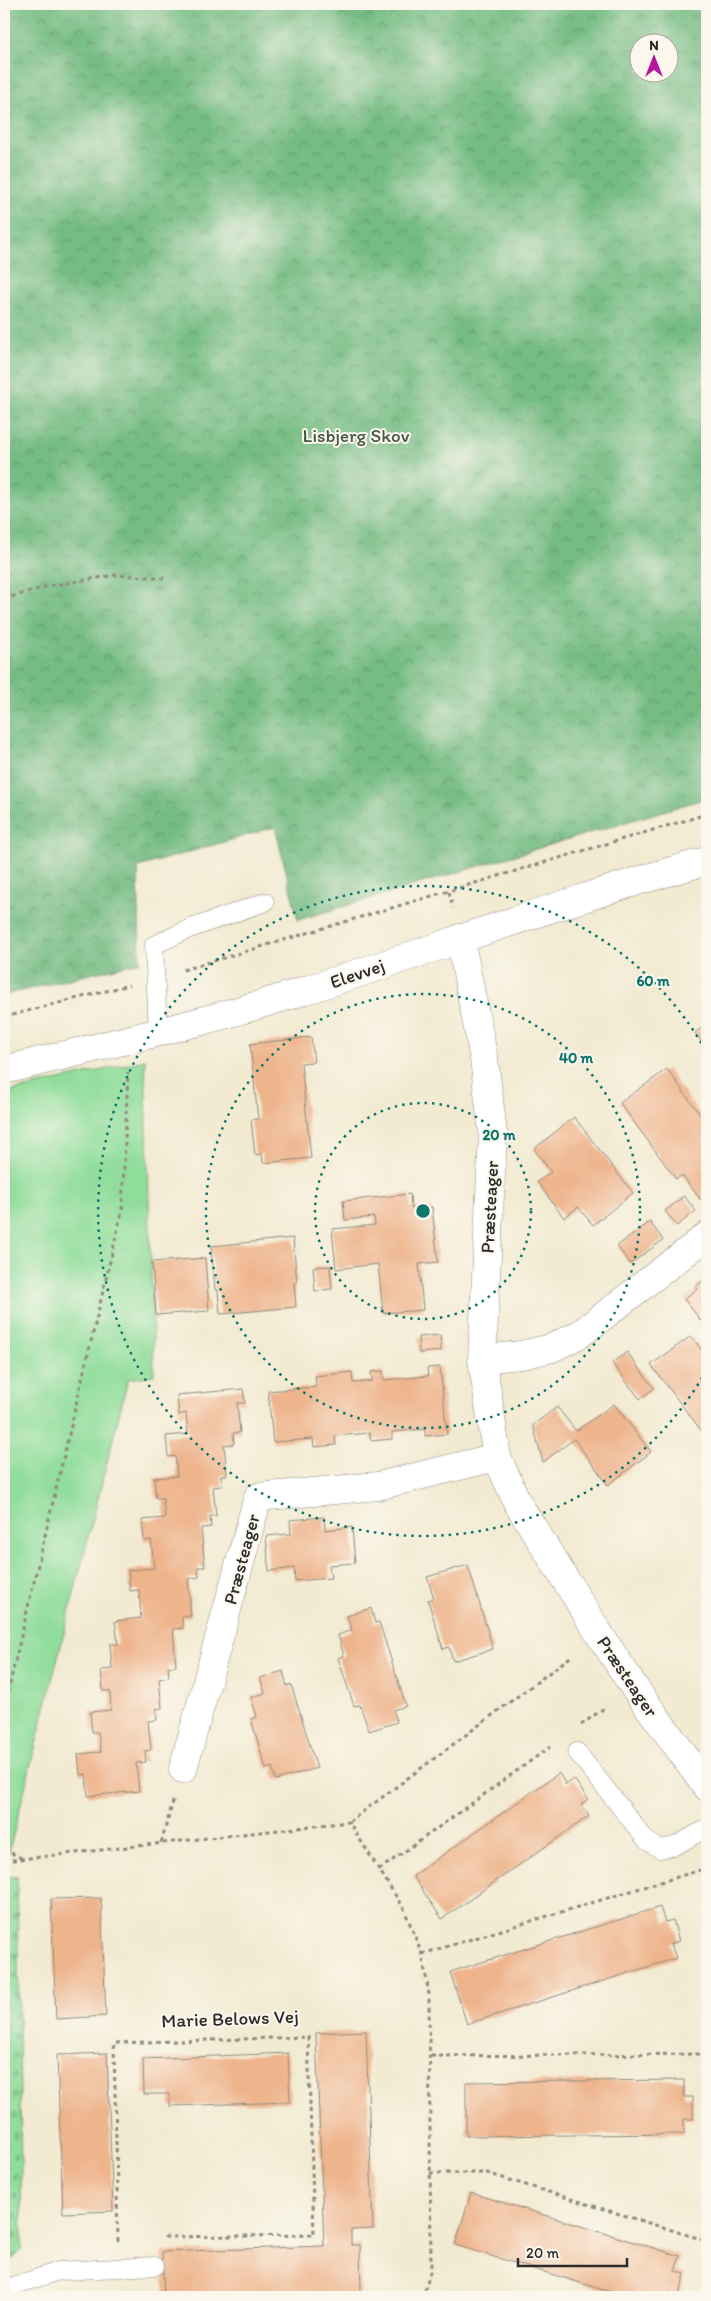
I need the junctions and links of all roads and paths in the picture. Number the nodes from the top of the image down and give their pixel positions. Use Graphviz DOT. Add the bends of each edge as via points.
graph roads {
  1 [pos="164,578"];
  2 [pos="4,599"];
  3 [pos="707,814"];
  4 [pos="707,861"];
  5 [pos="265,902"];
  6 [pos="460,938"];
  7 [pos="155,979"];
  8 [pos="4,1017"];
  9 [pos="158,1032"];
  10 [pos="129,1039"];
  11 [pos="4,1070"];
  12 [pos="707,1236"];
  13 [pos="482,1359"];
  14 [pos="497,1457"];
  15 [pos="600,1635"];
  16 [pos="634,1687"];
  17 [pos="4,1708"];
  18 [pos="578,1727"];
  19 [pos="554,1744"];
  20 [pos="577,1752"];
  21 [pos="183,1769"];
  22 [pos="707,1787"];
  23 [pos="349,1822"];
  24 [pos="707,1828"];
  25 [pos="161,1843"];
  26 [pos="4,1849"];
  27 [pos="23,1859"];
  28 [pos="4,1861"];
  29 [pos="707,1868"];
  30 [pos="379,1870"];
  31 [pos="422,1954"];
  32 [pos="707,2054"];
  33 [pos="431,2056"];
  34 [pos="430,2173"];
  35 [pos="707,2241"];
  36 [pos="155,2266"];
  37 [pos="119,2267"];
  38 [pos="4,2289"];
  39 [pos="423,2297"];
  1 -- 2 [label="path" via="115,575 49,586"];
  3 -- 7 [label="path"];
  4 -- 6 [label="street, Elevvej"];
  5 -- 7 [label="lane" via="154,945"];
  6 -- 9 [label="street, Elevvej" via="295,994"];
  6 -- 13 [label="street, Præsteager" via="484,1059 492,1133"];
  7 -- 8 [label="path"];
  7 -- 9 [label="lane"];
  9 -- 10 [label="street, Elevvej"];
  10 -- 11 [label="street, Elevvej"];
  10 -- 17 [label="path" via="122,1211"];
  12 -- 13 [label="street" via="580,1334 552,1348 521,1356"];
  13 -- 14 [label="street, Præsteager"];
  14 -- 15 [label="street, Præsteager" via="518,1504"];
  14 -- 21 [label="street, Præsteager" via="378,1486 258,1497"];
  15 -- 16 [label="street, Præsteager"];
  15 -- 23 [label="path"];
  16 -- 18 [label="path"];
  16 -- 22 [label="street, Præsteager"];
  19 -- 30 [label="path"];
  20 -- 24 [label="lane" via="647,1842 660,1849 675,1846"];
  21 -- 25 [label="path"];
  23 -- 25 [label="path"];
  23 -- 30 [label="path"];
  25 -- 27 [label="path"];
  26 -- 27 [label="path"];
  27 -- 28 [label="path"];
  29 -- 31 [label="path"];
  30 -- 31 [label="path" via="404,1909"];
  31 -- 33 [label="path" via="429,1994"];
  32 -- 33 [label="path"];
  33 -- 34 [label="path"];
  34 -- 35 [label="path" via="487,2172"];
  34 -- 39 [label="path" via="431,2269"];
  36 -- 37 [label="lane"];
  36 -- 37 [label="path, Marie Belows Vej" via="165,2237 314,2235 308,2037 114,2043"];
  37 -- 38 [label="lane" via="58,2271"];
}
